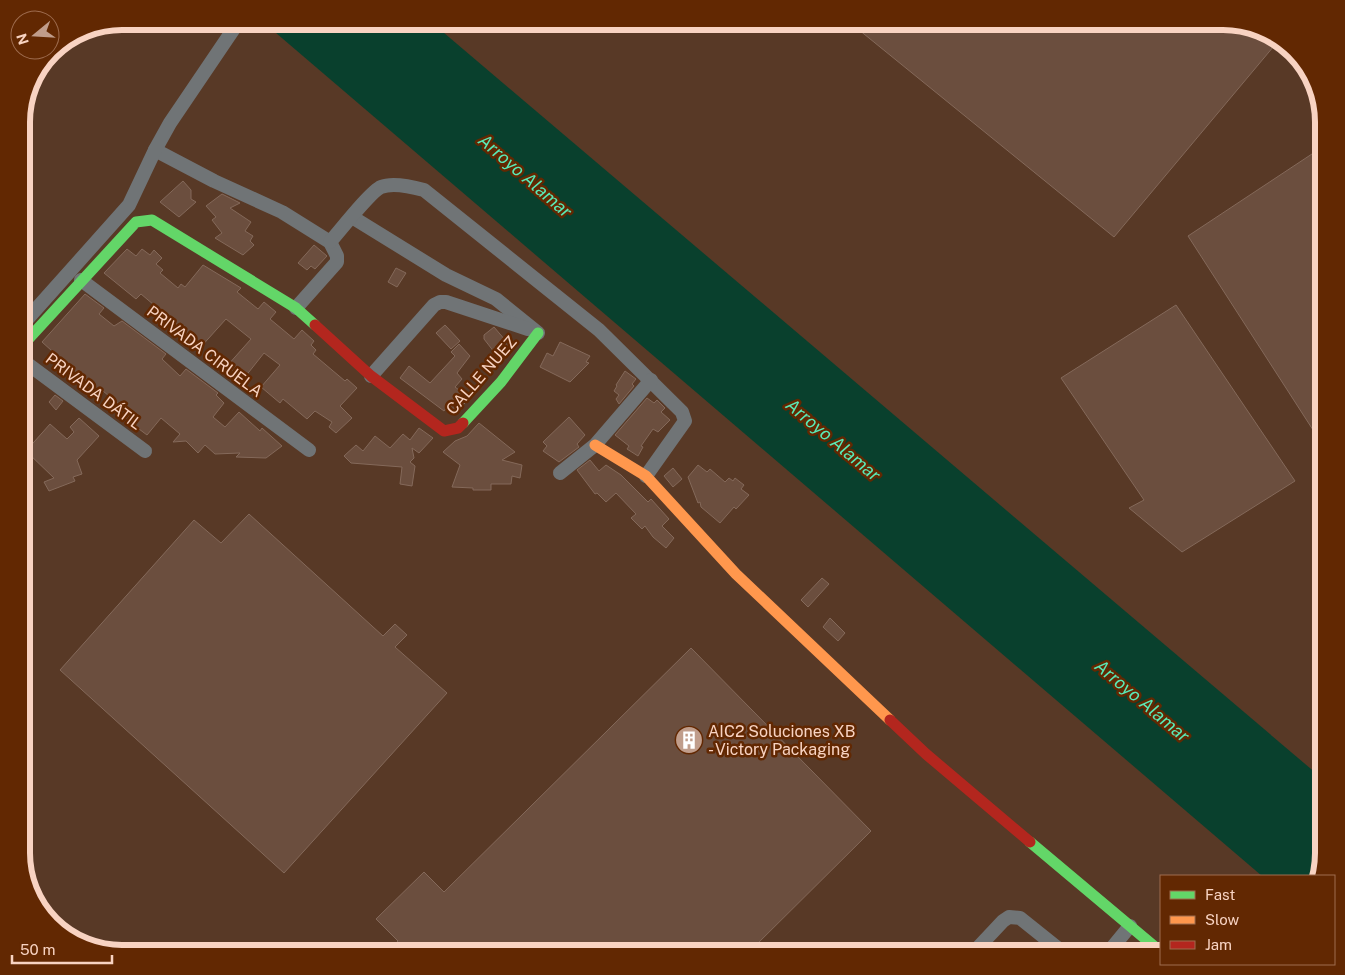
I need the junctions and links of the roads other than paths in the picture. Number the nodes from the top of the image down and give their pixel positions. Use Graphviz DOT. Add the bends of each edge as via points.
graph roads {
  1 [pos="233,30"];
  2 [pos="154,150"];
  3 [pos="129,205"];
  4 [pos="352,217"];
  5 [pos="140,220"];
  6 [pos="330,242"];
  7 [pos="81,280"];
  8 [pos="296,308"];
  9 [pos="30,317"];
  10 [pos="538,333"];
  11 [pos="30,338"];
  12 [pos="30,364"];
  13 [pos="371,376"];
  14 [pos="651,380"];
  15 [pos="595,445"];
  16 [pos="309,450"];
  17 [pos="145,451"];
  18 [pos="560,473"];
  19 [pos="646,476"];
  20 [pos="1130,926"];
  21 [pos="980,945"];
  22 [pos="1054,945"];
  23 [pos="1114,945"];
  24 [pos="1153,945"];
  1 -- 2 [label="street"];
  2 -- 3 [label="street"];
  2 -- 6 [label="street" via="282,212"];
  3 -- 5 [label="street"];
  3 -- 9 [label="street"];
  4 -- 6 [label="street"];
  4 -- 10 [label="street" via="446,275 496,298"];
  4 -- 14 [label="street" via="382,187 405,185 424,190 599,330"];
  5 -- 7 [label="street"];
  5 -- 8 [label="street" via="152,220"];
  6 -- 8 [label="street" via="337,262"];
  7 -- 11 [label="street"];
  7 -- 16 [label="street, PRIVADA CIRUELA"];
  8 -- 13 [label="street"];
  10 -- 13 [label="street" via="440,302"];
  10 -- 13 [label="street, CALLE NUEZ" via="502,382 458,428 444,431"];
  12 -- 17 [label="street, PRIVADA DÁTIL"];
  14 -- 15 [label="street"];
  14 -- 19 [label="street" via="682,412 686,421"];
  15 -- 18 [label="street"];
  15 -- 19 [label="street"];
  19 -- 20 [label="street" via="736,574 926,754"];
  20 -- 23 [label="street"];
  20 -- 24 [label="street"];
  21 -- 22 [label="street" via="1009,917 1020,918"];
}
